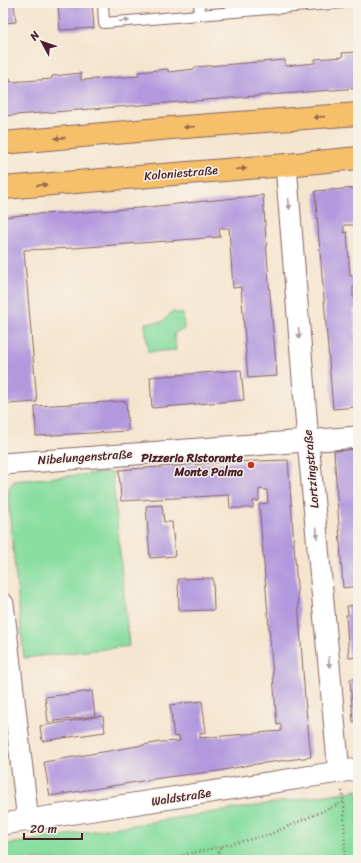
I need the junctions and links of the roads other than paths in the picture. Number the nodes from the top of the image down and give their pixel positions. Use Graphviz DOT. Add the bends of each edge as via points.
graph roads {
  1 [pos="103,3"];
  2 [pos="199,3"];
  3 [pos="342,3"];
  4 [pos="200,15"];
  5 [pos="358,114"];
  6 [pos="3,143"];
  7 [pos="358,158"];
  8 [pos="286,165"];
  9 [pos="3,188"];
  10 [pos="358,437"];
  11 [pos="308,441"];
  12 [pos="3,464"];
  13 [pos="3,604"];
  14 [pos="346,776"];
  15 [pos="28,820"];
  16 [pos="3,824"];
  1 -- 4 [label="lane, one-way" via="104,23"];
  2 -- 4 [label="lane"];
  3 -- 4 [label="lane"];
  5 -- 6 [label="main road, one-way"];
  7 -- 8 [label="main road, Koloniestraße"];
  9 -- 8 [label="main road, Koloniestraße, one-way"];
  8 -- 11 [label="street, Lortzingstraße, one-way"];
  10 -- 11 [label="street, Nibelungenstraße"];
  11 -- 12 [label="street, Nibelungenstraße"];
  11 -- 14 [label="street, Lortzingstraße, one-way"];
  13 -- 15 [label="street"];
  14 -- 15 [label="street, Waldstraße"];
  15 -- 16 [label="street, Waldstraße"];
}
